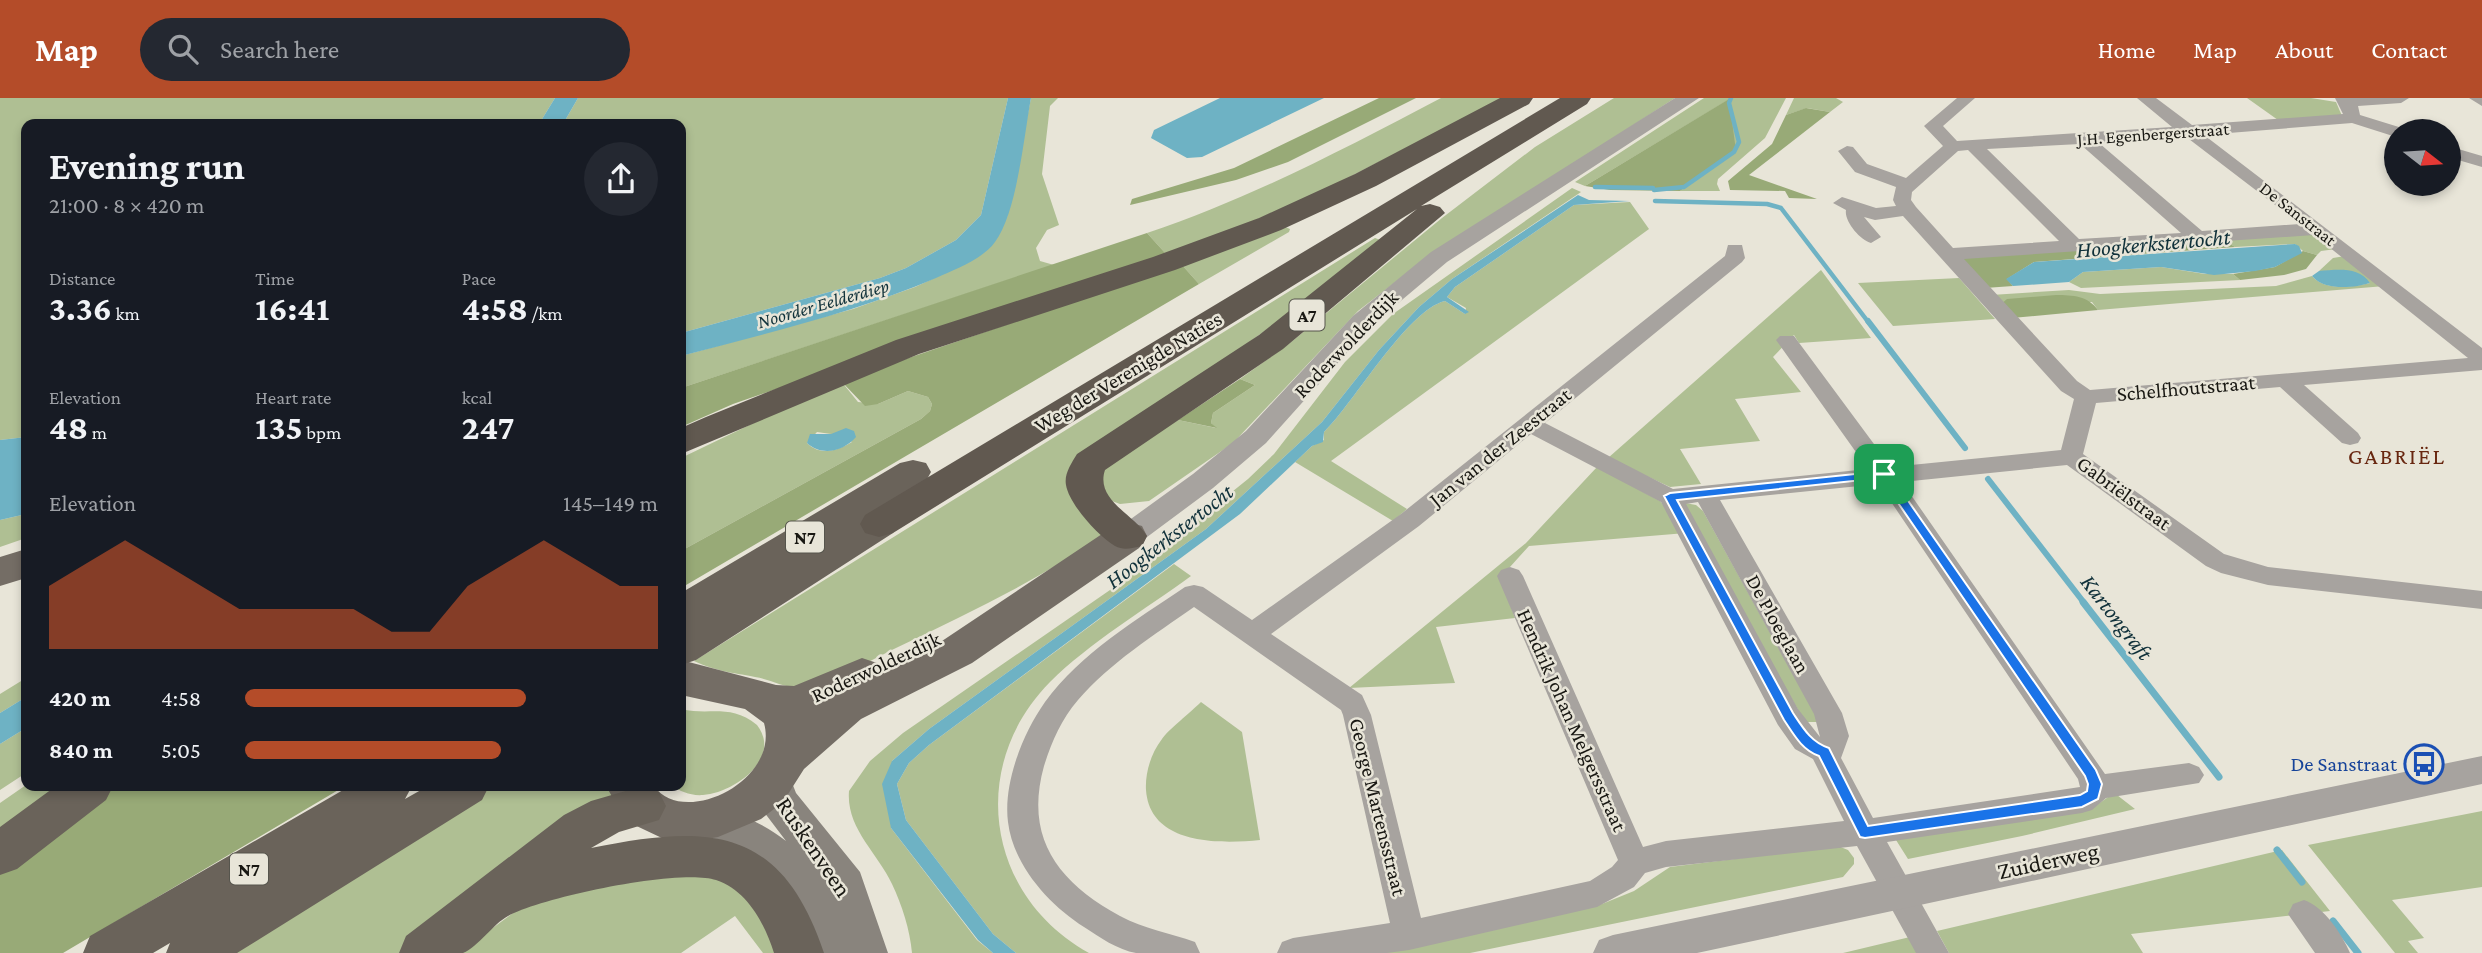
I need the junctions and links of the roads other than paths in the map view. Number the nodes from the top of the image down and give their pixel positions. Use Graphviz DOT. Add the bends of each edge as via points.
graph roads {
  1 [pos="1520,98"];
  2 [pos="1539,98"];
  3 [pos="1578,98"];
  4 [pos="1588,98"];
  5 [pos="1689,98"];
  6 [pos="1967,98"];
  7 [pos="2145,98"];
  8 [pos="2401,98"];
  9 [pos="2477,98"];
  10 [pos="2482,101"];
  11 [pos="2348,106"];
  12 [pos="2384,126"];
  13 [pos="2190,132"];
  14 [pos="2084,139"];
  15 [pos="1973,145"];
  16 [pos="1953,146"];
  17 [pos="1847,151"];
  18 [pos="2461,155"];
  19 [pos="2482,162"];
  20 [pos="1909,185"];
  21 [pos="1908,210"];
  22 [pos="2318,229"];
  23 [pos="2196,236"];
  24 [pos="1871,237"];
  25 [pos="2074,245"];
  26 [pos="1735,249"];
  27 [pos="1949,254"];
  28 [pos="1787,340"];
  29 [pos="2482,357"];
  30 [pos="2482,363"];
  31 [pos="2285,380"];
  32 [pos="2086,397"];
  33 [pos="1528,423"];
  34 [pos="2350,438"];
  35 [pos="686,440"];
  36 [pos="2071,457"];
  37 [pos="1884,474"];
  38 [pos="1705,494"];
  39 [pos="1670,496"];
  40 [pos="879,524"];
  41 [pos="1128,536"];
  42 [pos="21,550"];
  43 [pos="0,556"];
  44 [pos="21,565"];
  45 [pos="0,572"];
  46 [pos="1510,576"];
  47 [pos="2482,600"];
  48 [pos="1018,610"];
  49 [pos="699,613"];
  50 [pos="1253,633"];
  51 [pos="686,639"];
  52 [pos="699,683"];
  53 [pos="771,702"];
  54 [pos="1824,752"];
  55 [pos="780,769"];
  56 [pos="2482,770"];
  57 [pos="2189,775"];
  58 [pos="2095,784"];
  59 [pos="83,791"];
  60 [pos="381,791"];
  61 [pos="458,791"];
  62 [pos="636,796"];
  63 [pos="698,821"];
  64 [pos="1865,832"];
  65 [pos="0,854"];
  66 [pos="1635,863"];
  67 [pos="1899,892"];
  68 [pos="489,901"];
  69 [pos="2304,914"];
  70 [pos="1409,935"];
  71 [pos="108,953"];
  72 [pos="191,953"];
  73 [pos="424,953"];
  74 [pos="799,953"];
  75 [pos="825,953"];
  76 [pos="866,953"];
  77 [pos="1184,953"];
  78 [pos="1293,953"];
  79 [pos="1613,953"];
  80 [pos="1933,953"];
  81 [pos="2334,953"];
  1 -- 35 [label="highway" via="1340,194 1272,224 1142,272 934,337"];
  2 -- 49 [label="highway, Weg der Verenigde Naties / N7" via="913,472"];
  3 -- 40 [label="highway, Weg der Verenigde Naties / A7"];
  4 -- 41 [label="highway, A7" via="1409,228 1271,342 1096,458 1085,472 1086,494"];
  5 -- 41 [label="street, Roderwolderdijk" via="1439,257 1363,321 1280,414 1231,459"];
  6 -- 16 [label="street" via="1933,126"];
  7 -- 13 [label="street, De Sanstraat"];
  8 -- 11 [label="street, J.H. Egenbergerstraat"];
  9 -- 10 [label="street"];
  11 -- 12 [label="street"];
  11 -- 13 [label="street, J.H. Egenbergerstraat"];
  13 -- 14 [label="street, J.H. Egenbergerstraat"];
  13 -- 22 [label="street, De Sanstraat"];
  14 -- 15 [label="street, J.H. Egenbergerstraat"];
  14 -- 23 [label="street"];
  15 -- 16 [label="street, J.H. Egenbergerstraat"];
  15 -- 25 [label="street"];
  16 -- 20 [label="street"];
  17 -- 20 [label="street" via="1861,168"];
  18 -- 19 [label="street"];
  20 -- 21 [label="street" via="1901,195"];
  21 -- 24 [label="street" via="1875,214 1850,206"];
  21 -- 27 [label="street"];
  22 -- 23 [label="street"];
  22 -- 29 [label="street, De Sanstraat"];
  23 -- 25 [label="street"];
  25 -- 27 [label="street"];
  26 -- 33 [label="street, Jan van der Zeestraat" via="1735,258"];
  27 -- 32 [label="street" via="2069,386"];
  28 -- 37 [label="street"];
  30 -- 31 [label="street, Schelfhoutstraat"];
  31 -- 32 [label="street, Schelfhoutstraat"];
  31 -- 34 [label="street, Schelfhoutstraat"];
  32 -- 36 [label="street, Gabriëlstraat"];
  33 -- 39 [label="street"];
  33 -- 50 [label="street, Jan van der Zeestraat" via="1410,520"];
  36 -- 37 [label="street"];
  36 -- 47 [label="street, Gabriëlstraat" via="2230,567 2268,576"];
  37 -- 38 [label="street"];
  37 -- 58 [label="street"];
  38 -- 39 [label="street"];
  38 -- 54 [label="street, De Ploeglaan" via="1828,713 1835,744"];
  39 -- 54 [label="street, De Ploeglaan" via="1788,717 1803,738"];
  40 -- 49 [label="highway, Weg der Verenigde Naties / N7"];
  41 -- 48 [label="main road, Roderwolderdijk"];
  42 -- 43 [label="main road"];
  44 -- 45 [label="main road"];
  46 -- 66 [label="street, Hendrik Johan Melgersstraat"];
  48 -- 53 [label="main road, Roderwolderdijk" via="943,635 811,698 797,703"];
  48 -- 55 [label="main road, Roderwolderdijk" via="957,652 846,707"];
  49 -- 51 [label="highway, Weg der Verenigde Naties / N7"];
  50 -- 70 [label="street, George Martensstraat" via="1352,703"];
  50 -- 77 [label="street, George Martensstraat" via="1195,594 1076,684 1054,711 1025,780 1024,827 1040,866 1069,898 1107,927 1151,947"];
  52 -- 53 [label="main road"];
  53 -- 55 [label="main road" via="789,732"];
  54 -- 64 [label="street, De Ploeglaan"];
  55 -- 63 [label="main road, Roderwolderdijk" via="758,797 742,808"];
  55 -- 76 [label="main road, Ruskenveen" via="778,800 845,885"];
  56 -- 67 [label="street, Zuiderweg"];
  57 -- 58 [label="street" via="2111,787"];
  58 -- 64 [label="street" via="2093,794 2082,801"];
  59 -- 65 [label="highway"];
  60 -- 71 [label="highway, N7"];
  61 -- 72 [label="highway, N7"];
  62 -- 63 [label="main road" via="671,819"];
  62 -- 68 [label="highway" via="587,825"];
  63 -- 75 [label="main road, Ruskenveen" via="743,835 779,861 806,891"];
  64 -- 66 [label="street" via="1666,854"];
  64 -- 67 [label="street, De Ploeglaan"];
  66 -- 70 [label="street" via="1623,877 1597,893"];
  67 -- 79 [label="street, Zuiderweg"];
  67 -- 80 [label="street, De Ploeglaan"];
  68 -- 73 [label="highway"];
  68 -- 74 [label="highway" via="598,866 696,856 715,859 749,872 769,889 785,914"];
  69 -- 81 [label="street"];
  70 -- 78 [label="street"];
}
